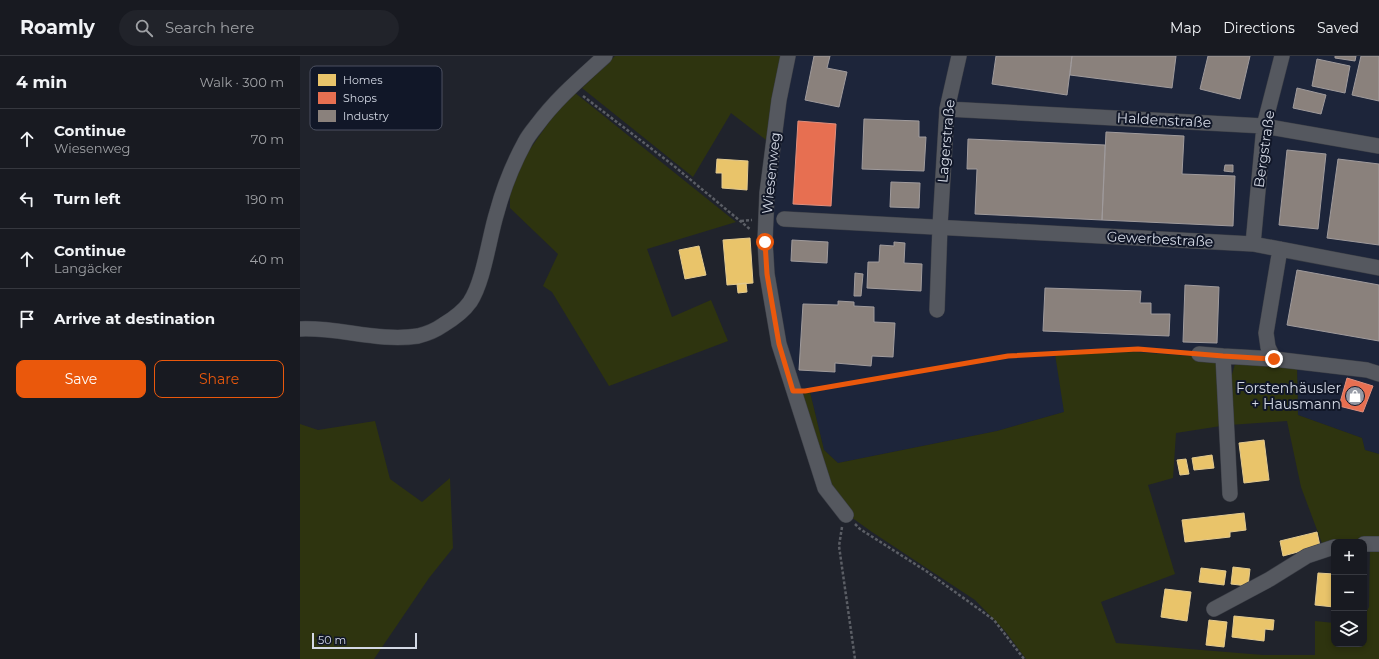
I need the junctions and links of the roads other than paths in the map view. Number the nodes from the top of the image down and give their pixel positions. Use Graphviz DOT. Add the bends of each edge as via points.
graph roads {
  1 [pos="605,56"];
  2 [pos="788,56"];
  3 [pos="959,56"];
  4 [pos="1282,56"];
  5 [pos="947,109"];
  6 [pos="1264,126"];
  7 [pos="1379,146"];
  8 [pos="784,219"];
  9 [pos="940,226"];
  10 [pos="1253,244"];
  11 [pos="1280,249"];
  12 [pos="1379,268"];
  13 [pos="937,310"];
  14 [pos="300,329"];
  15 [pos="1199,354"];
  16 [pos="1223,356"];
  17 [pos="1274,359"];
  18 [pos="1379,374"];
  19 [pos="1230,494"];
  20 [pos="846,515"];
  21 [pos="1367,544"];
  22 [pos="1379,544"];
  23 [pos="1331,548"];
  24 [pos="1214,609"];
  1 -- 14 [label="street" via="570,86 526,140 508,175 480,279 470,301 455,318 419,336 389,337"];
  2 -- 20 [label="street, Wiesenweg" via="767,193 767,274 779,344 793,391 825,488"];
  3 -- 5 [label="street, Lagerstraße"];
  4 -- 6 [label="street, Bergstraße"];
  5 -- 6 [label="street, Haldenstraße"];
  5 -- 9 [label="street, Lagerstraße"];
  6 -- 7 [label="street, Haldenstraße"];
  6 -- 10 [label="street, Bergstraße"];
  8 -- 9 [label="street"];
  9 -- 10 [label="street, Gewerbestraße"];
  9 -- 13 [label="street, Lagerstraße"];
  10 -- 11 [label="street, Gewerbestraße"];
  11 -- 12 [label="street, Gewerbestraße"];
  11 -- 17 [label="street" via="1266,333"];
  15 -- 16 [label="street"];
  16 -- 17 [label="street"];
  16 -- 19 [label="street"];
  17 -- 18 [label="street" via="1367,370"];
  21 -- 22 [label="street"];
  23 -- 24 [label="street" via="1307,556"];
}
